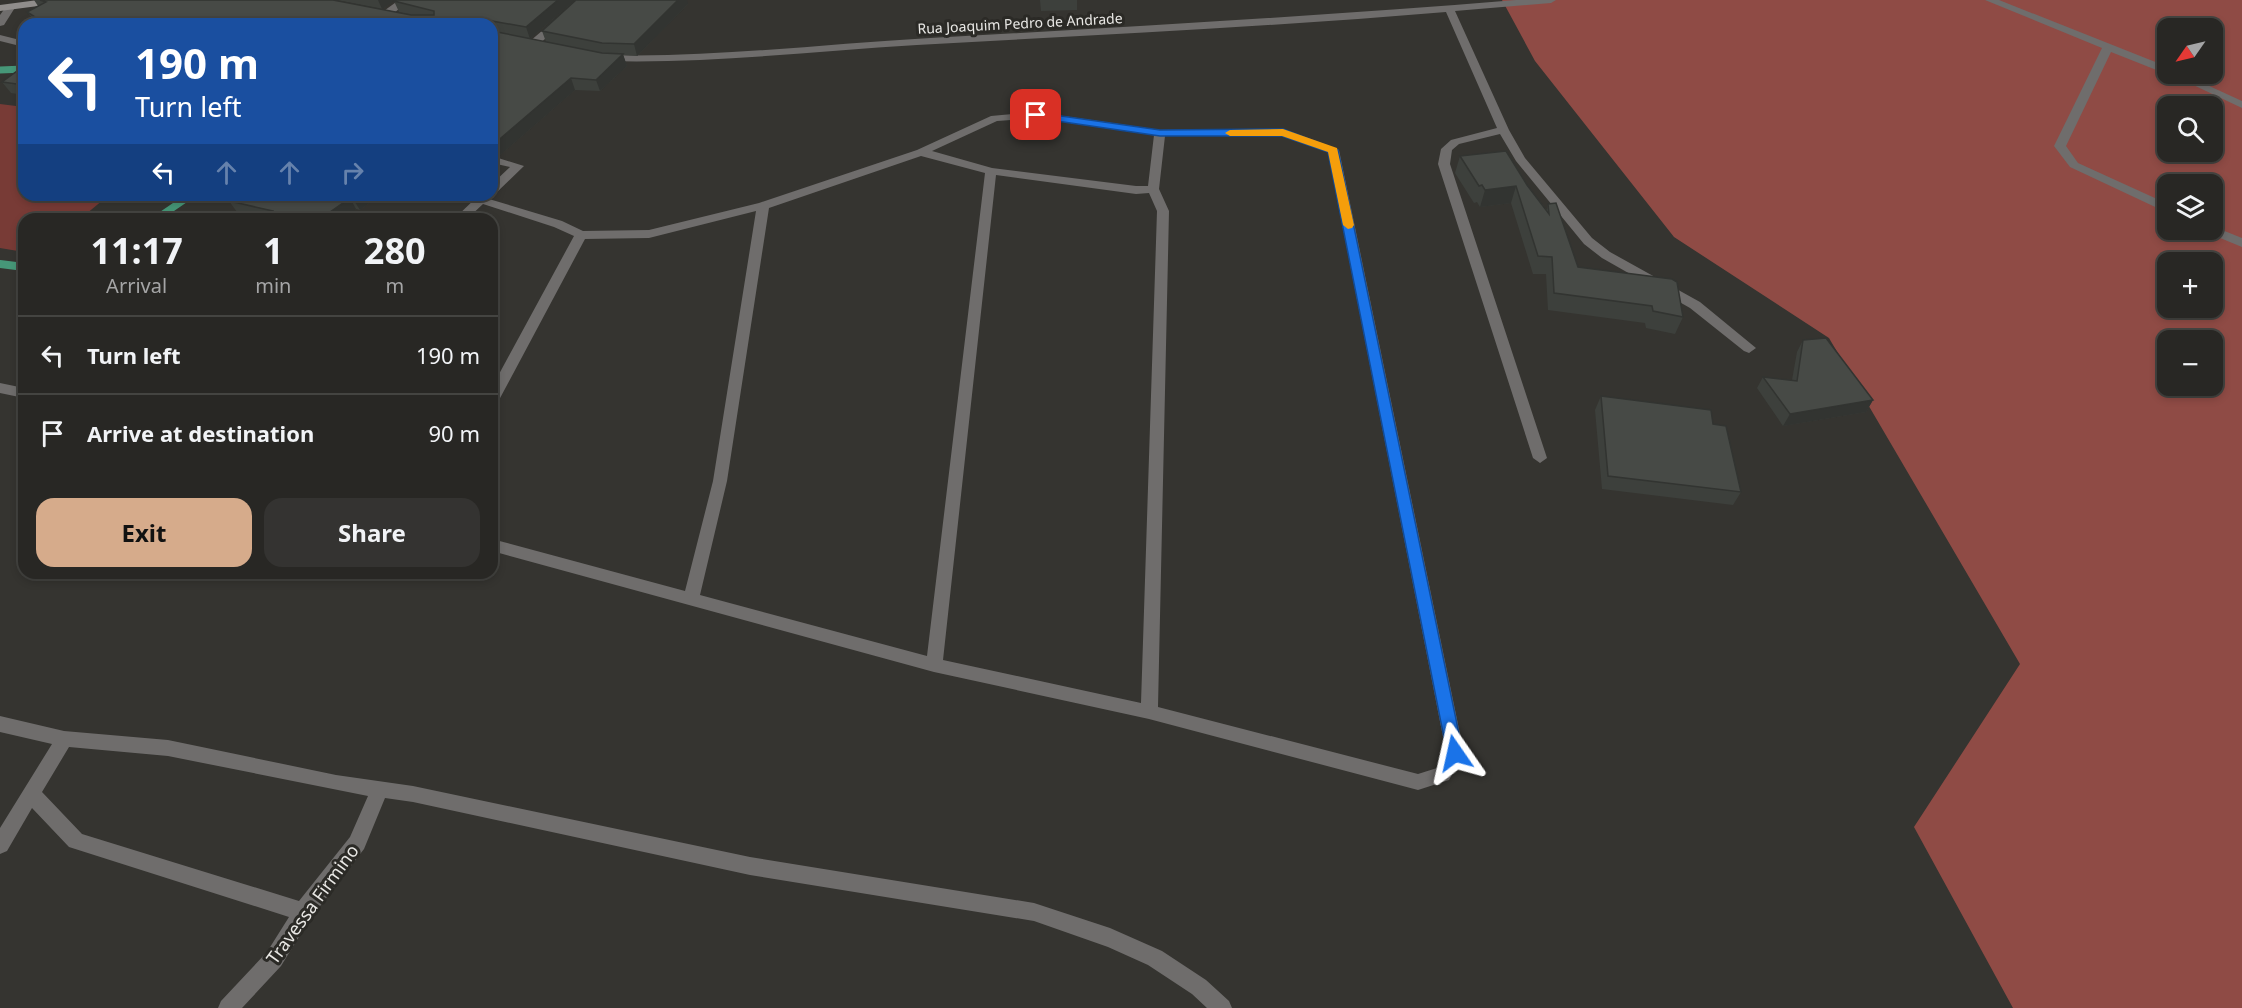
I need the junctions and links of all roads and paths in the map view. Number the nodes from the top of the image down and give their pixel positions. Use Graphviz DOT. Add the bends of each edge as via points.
graph roads {
  1 [pos="61,0"];
  2 [pos="405,0"];
  3 [pos="585,0"];
  4 [pos="1551,0"];
  5 [pos="1990,0"];
  6 [pos="11,6"];
  7 [pos="0,8"];
  8 [pos="1450,10"];
  9 [pos="396,17"];
  10 [pos="0,23"];
  11 [pos="0,38"];
  12 [pos="18,42"];
  13 [pos="533,44"];
  14 [pos="2109,47"];
  15 [pos="596,57"];
  16 [pos="2157,66"];
  17 [pos="2197,84"];
  18 [pos="2242,105"];
  19 [pos="1503,130"];
  20 [pos="1160,133"];
  21 [pos="921,152"];
  22 [pos="498,161"];
  23 [pos="991,171"];
  24 [pos="498,184"];
  25 [pos="1153,189"];
  26 [pos="480,201"];
  27 [pos="492,201"];
  28 [pos="2157,204"];
  29 [pos="764,206"];
  30 [pos="467,213"];
  31 [pos="581,235"];
  32 [pos="2223,235"];
  33 [pos="2242,243"];
  34 [pos="1749,348"];
  35 [pos="0,388"];
  36 [pos="498,389"];
  37 [pos="18,392"];
  38 [pos="1540,458"];
  39 [pos="498,547"];
  40 [pos="691,597"];
  41 [pos="934,664"];
  42 [pos="1149,712"];
  43 [pos="0,724"];
  44 [pos="64,740"];
  45 [pos="380,789"];
  46 [pos="31,794"];
  47 [pos="0,845"];
  48 [pos="303,912"];
  49 [pos="228,1008"];
  50 [pos="1222,1008"];
  1 -- 6 [label="main road"];
  2 -- 9 [label="street" via="379,14"];
  3 -- 13 [label="street"];
  4 -- 8 [label="street, Rua Joaquim Pedro de Andrade"];
  5 -- 14 [label="street"];
  6 -- 7 [label="main road"];
  6 -- 10 [label="street"];
  8 -- 15 [label="street, Rua Joaquim Pedro de Andrade" via="667,60"];
  8 -- 19 [label="street"];
  11 -- 12 [label="street"];
  14 -- 16 [label="street"];
  14 -- 28 [label="street" via="2060,146 2074,165"];
  17 -- 18 [label="street"];
  19 -- 34 [label="street" via="1520,159 1588,241 1695,305"];
  19 -- 38 [label="street" via="1455,142 1447,149 1444,164"];
  20 -- 21 [label="street" via="1036,115 995,118"];
  20 -- 25 [label="street"];
  20 -- 42 [label="street" via="1283,132 1333,150 1455,753 1443,774 1418,782"];
  21 -- 23 [label="street"];
  21 -- 29 [label="street"];
  22 -- 24 [label="street" via="518,166"];
  23 -- 25 [label="street"];
  23 -- 41 [label="street"];
  25 -- 42 [label="street" via="1163,211"];
  26 -- 30 [label="street"];
  27 -- 31 [label="street"];
  29 -- 31 [label="street" via="649,234"];
  29 -- 40 [label="street" via="720,481"];
  31 -- 36 [label="street"];
  32 -- 33 [label="street"];
  35 -- 37 [label="street"];
  39 -- 40 [label="street"];
  40 -- 41 [label="street"];
  41 -- 42 [label="street"];
  43 -- 44 [label="street"];
  44 -- 45 [label="street" via="168,748"];
  44 -- 46 [label="street"];
  45 -- 48 [label="street, Travessa Firmino" via="357,843"];
  45 -- 50 [label="street" via="750,866 1034,912 1155,958 1199,987"];
  46 -- 47 [label="street"];
  46 -- 48 [label="street" via="76,841"];
  48 -- 49 [label="street, Travessa Firmino" via="274,959"];
}
